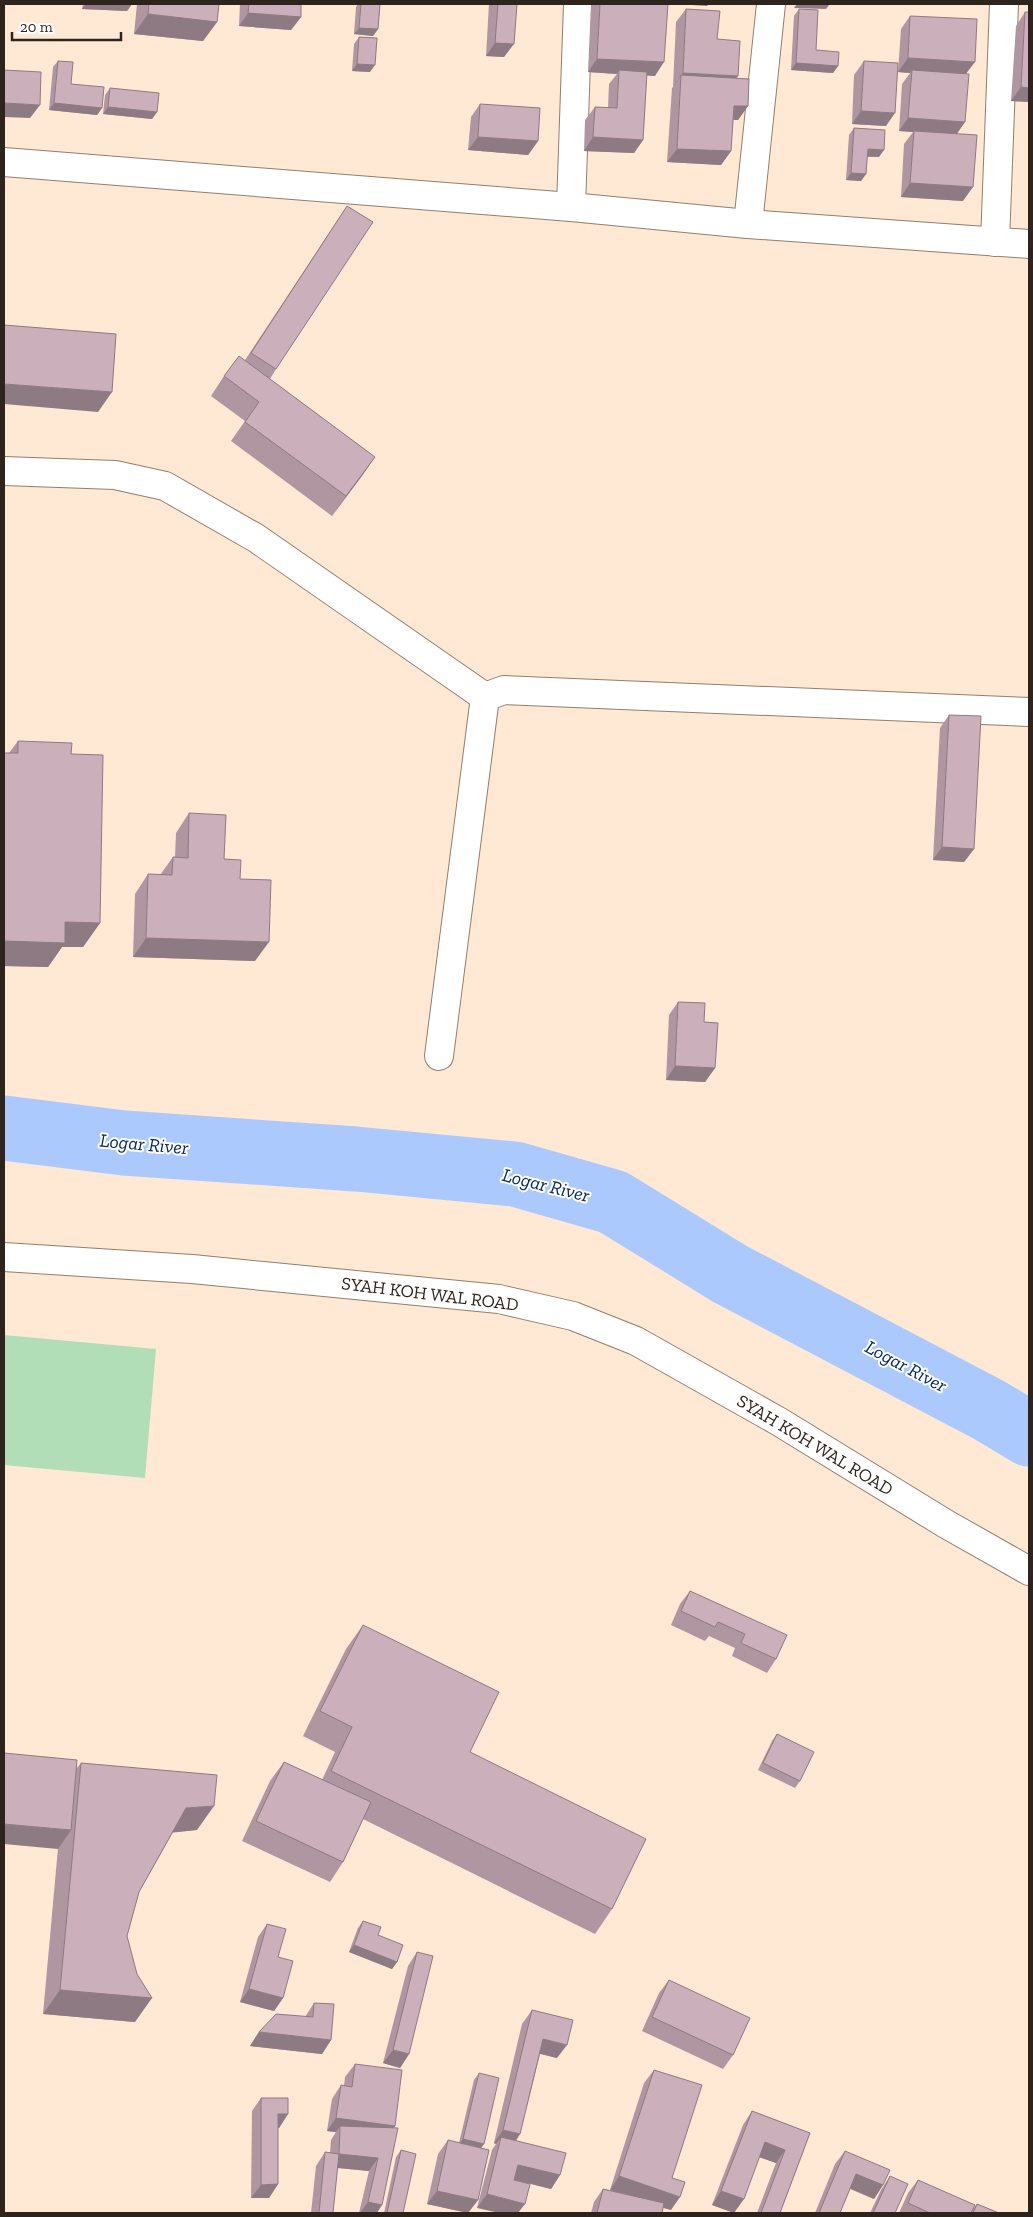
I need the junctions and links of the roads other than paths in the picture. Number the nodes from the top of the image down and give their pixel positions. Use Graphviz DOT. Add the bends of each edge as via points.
graph roads {
  1 [pos="578,4"];
  2 [pos="771,4"];
  3 [pos="1004,4"];
  4 [pos="4,162"];
  5 [pos="571,207"];
  6 [pos="748,224"];
  7 [pos="995,242"];
  8 [pos="1029,244"];
  9 [pos="4,471"];
  10 [pos="485,697"];
  11 [pos="1029,712"];
  12 [pos="439,1056"];
  13 [pos="4,1257"];
  14 [pos="1029,1571"];
  1 -- 5 [label="street"];
  2 -- 6 [label="street"];
  3 -- 7 [label="street"];
  4 -- 5 [label="street"];
  5 -- 6 [label="street"];
  6 -- 7 [label="street"];
  7 -- 8 [label="street"];
  9 -- 10 [label="street" via="115,475 165,486 256,538"];
  10 -- 11 [label="street" via="504,690"];
  10 -- 12 [label="street"];
  13 -- 14 [label="street, SYAH KOH WAL ROAD" via="192,1269 499,1299 573,1316 645,1346 778,1421"];
}
